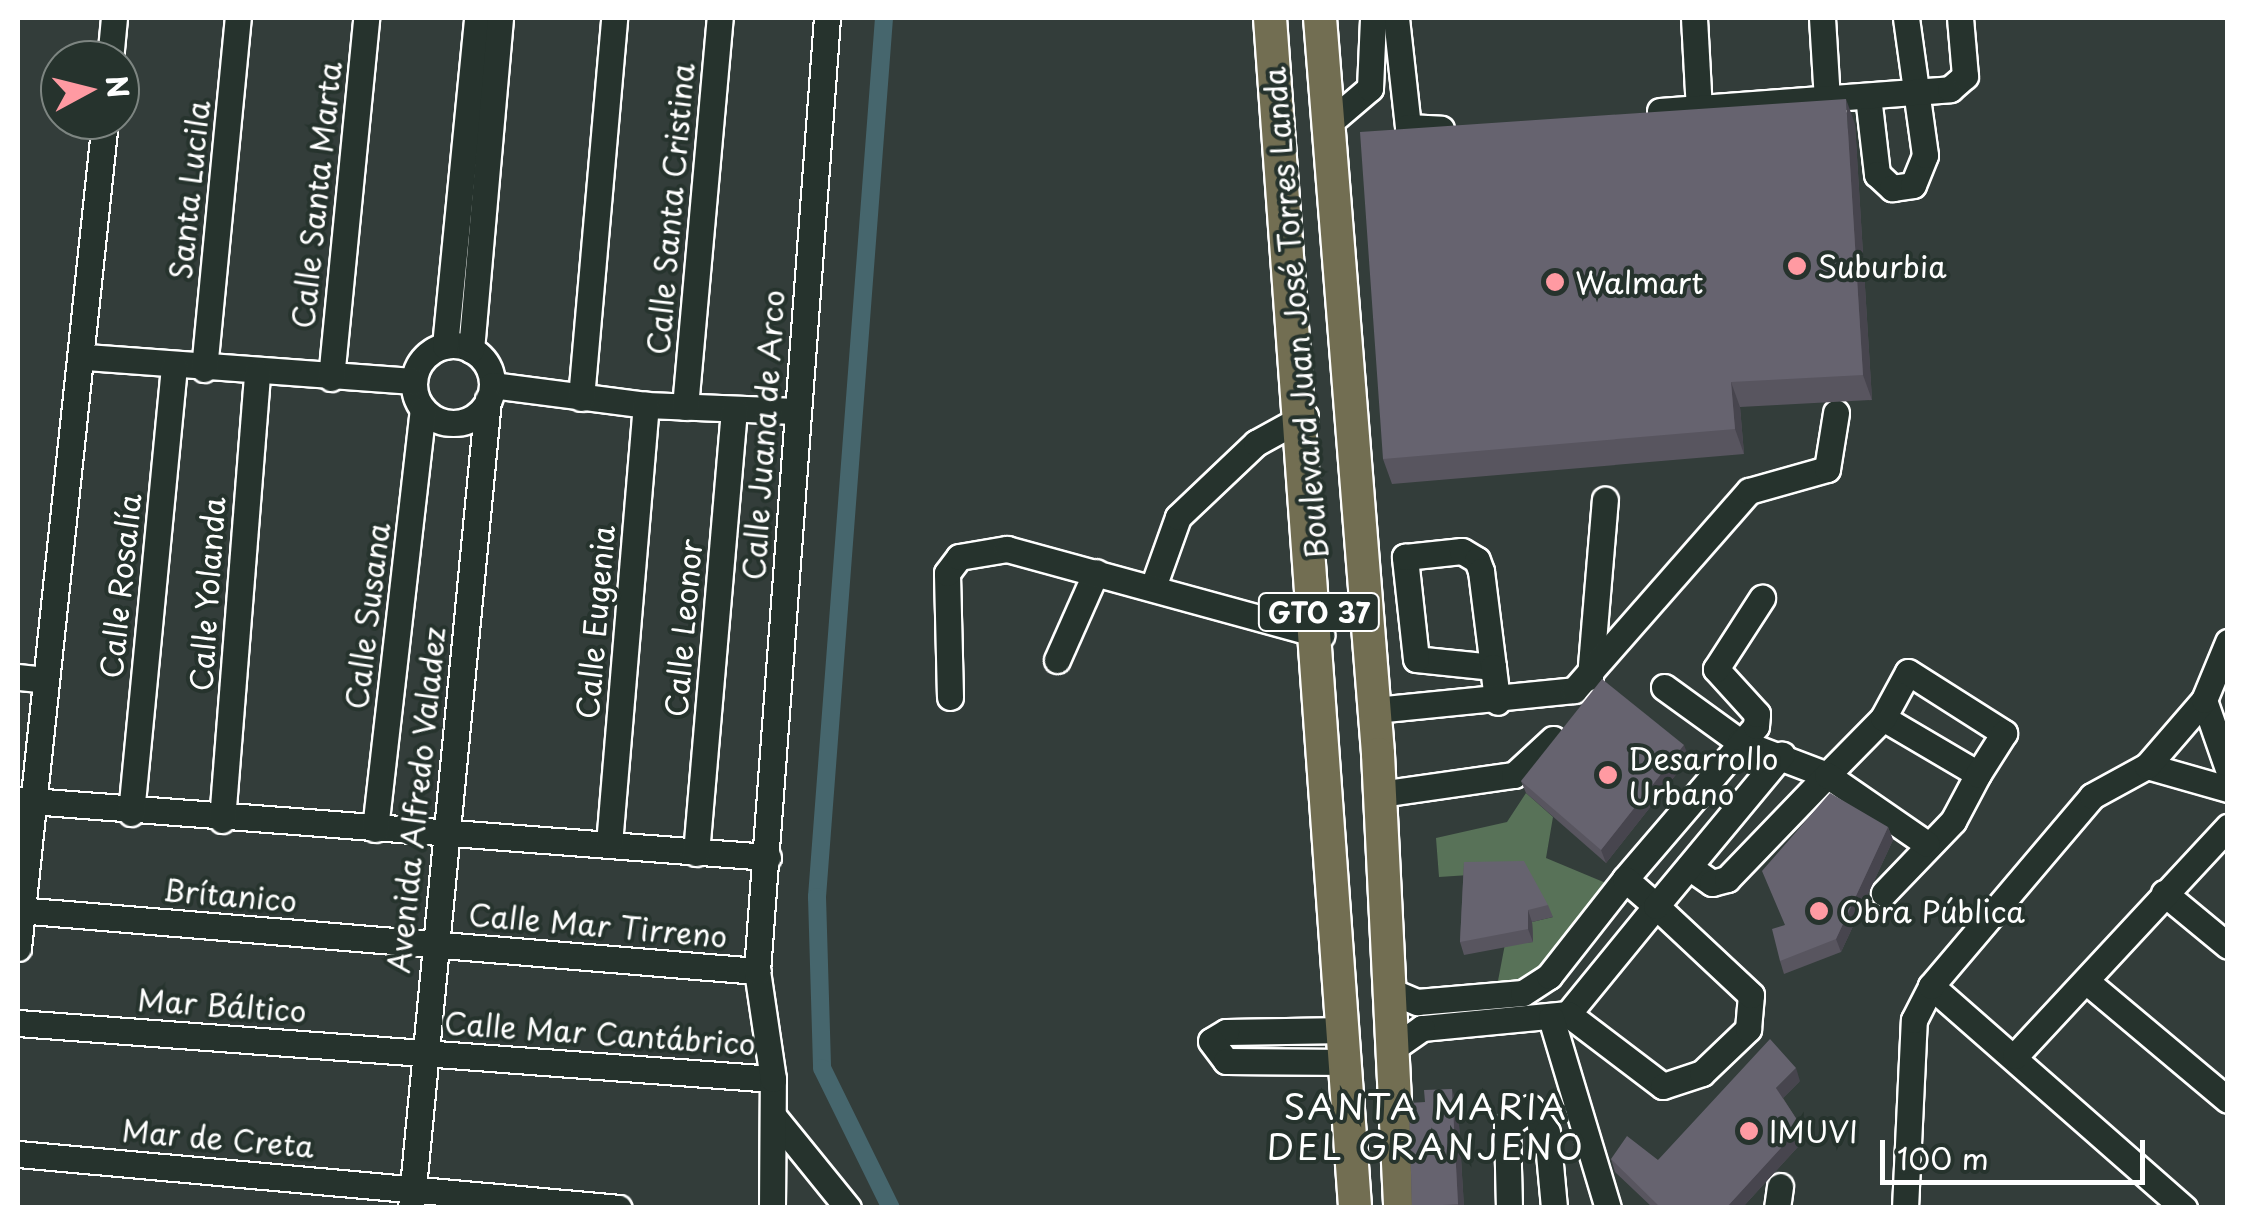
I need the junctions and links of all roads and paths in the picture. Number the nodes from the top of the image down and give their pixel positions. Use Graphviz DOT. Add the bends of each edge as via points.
graph roads {
  1 [pos="238,18"];
  2 [pos="366,18"];
  3 [pos="477,18"];
  4 [pos="500,18"];
  5 [pos="614,18"];
  6 [pos="720,18"];
  7 [pos="827,18"];
  8 [pos="1270,18"];
  9 [pos="1320,18"];
  10 [pos="1373,18"];
  11 [pos="1396,18"];
  12 [pos="1694,18"];
  13 [pos="1822,18"];
  14 [pos="1906,18"];
  15 [pos="1960,18"];
  16 [pos="1915,93"];
  17 [pos="1868,96"];
  18 [pos="1827,100"];
  19 [pos="1698,109"];
  20 [pos="1628,114"];
  21 [pos="1329,123"];
  22 [pos="1472,126"];
  23 [pos="104,140"];
  24 [pos="445,346"];
  25 [pos="471,350"];
  26 [pos="86,357"];
  27 [pos="174,366"];
  28 [pos="204,369"];
  29 [pos="256,373"];
  30 [pos="331,378"];
  31 [pos="414,380"];
  32 [pos="490,393"];
  33 [pos="581,398"];
  34 [pos="646,406"];
  35 [pos="685,407"];
  36 [pos="423,410"];
  37 [pos="734,410"];
  38 [pos="796,411"];
  39 [pos="1836,413"];
  40 [pos="1304,416"];
  41 [pos="1605,500"];
  42 [pos="1405,558"];
  43 [pos="1364,562"];
  44 [pos="1096,572"];
  45 [pos="1153,587"];
  46 [pos="1762,598"];
  47 [pos="1321,635"];
  48 [pos="2228,642"];
  49 [pos="1057,660"];
  50 [pos="1493,667"];
  51 [pos="18,677"];
  52 [pos="1590,678"];
  53 [pos="45,680"];
  54 [pos="1664,687"];
  55 [pos="950,697"];
  56 [pos="2204,700"];
  57 [pos="1497,702"];
  58 [pos="1375,710"];
  59 [pos="1883,718"];
  60 [pos="1553,739"];
  61 [pos="1740,742"];
  62 [pos="1782,754"];
  63 [pos="2147,766"];
  64 [pos="2228,769"];
  65 [pos="1978,774"];
  66 [pos="1827,775"];
  67 [pos="2228,788"];
  68 [pos="1380,794"];
  69 [pos="25,801"];
  70 [pos="130,813"];
  71 [pos="222,820"];
  72 [pos="2228,827"];
  73 [pos="374,828"];
  74 [pos="445,835"];
  75 [pos="609,844"];
  76 [pos="1927,844"];
  77 [pos="696,853"];
  78 [pos="768,857"];
  79 [pos="1689,867"];
  80 [pos="1624,880"];
  81 [pos="1884,893"];
  82 [pos="2164,893"];
  83 [pos="1656,906"];
  84 [pos="19,910"];
  85 [pos="434,944"];
  86 [pos="2228,946"];
  87 [pos="18,948"];
  88 [pos="757,971"];
  89 [pos="2086,981"];
  90 [pos="1931,986"];
  91 [pos="1386,989"];
  92 [pos="1560,1016"];
  93 [pos="18,1023"];
  94 [pos="1391,1050"];
  95 [pos="422,1052"];
  96 [pos="2015,1056"];
  97 [pos="773,1079"];
  98 [pos="2228,1100"];
  99 [pos="775,1118"];
  100 [pos="18,1154"];
  101 [pos="411,1197"];
  102 [pos="619,1208"];
  103 [pos="772,1208"];
  104 [pos="848,1208"];
  105 [pos="1354,1208"];
  106 [pos="1400,1208"];
  107 [pos="1508,1208"];
  108 [pos="1554,1208"];
  109 [pos="1608,1208"];
  110 [pos="1905,1208"];
  111 [pos="2184,1208"];
  1 -- 28 [label="street, Santa Lucila"];
  2 -- 30 [label="street, Calle Santa Marta"];
  3 -- 24 [label="street"];
  4 -- 25 [label="street"];
  5 -- 33 [label="street"];
  6 -- 35 [label="street, Calle Santa Cristina"];
  7 -- 38 [label="street, Calle Juana de Arco"];
  8 -- 40 [label="main road, Boulevard Juan José Torres Landa / GTO 37"];
  9 -- 21 [label="main road, Boulevard Juan José Torres Landa / GTO 37"];
  10 -- 21 [label="street" via="1370,88"];
  11 -- 22 [label="street" via="1408,127"];
  12 -- 19 [label="street"];
  13 -- 18 [label="street"];
  14 -- 16 [label="street"];
  15 -- 16 [label="street" via="1960,84"];
  16 -- 17 [label="street"];
  16 -- 17 [label="street" via="1925,168 1902,188 1878,174"];
  17 -- 18 [label="street"];
  18 -- 19 [label="street"];
  19 -- 20 [label="street"];
  21 -- 43 [label="main road, Boulevard Juan José Torres Landa / GTO 37"];
  23 -- 26 [label="street"];
  24 -- 25 [label="street"];
  24 -- 31 [label="street"];
  25 -- 32 [label="street"];
  26 -- 27 [label="street"];
  26 -- 53 [label="street"];
  27 -- 28 [label="street"];
  27 -- 70 [label="street, Calle Rosalía"];
  28 -- 29 [label="street"];
  29 -- 30 [label="street"];
  29 -- 71 [label="street, Calle Yolanda"];
  30 -- 31 [label="street"];
  31 -- 36 [label="street"];
  32 -- 33 [label="street"];
  32 -- 36 [label="street" via="459,423"];
  32 -- 74 [label="street, Avenida Alfredo Valadez"];
  33 -- 34 [label="street"];
  34 -- 35 [label="street"];
  34 -- 75 [label="street, Calle Eugenia"];
  35 -- 37 [label="street"];
  36 -- 73 [label="street, Calle Susana"];
  37 -- 38 [label="street"];
  37 -- 77 [label="street, Calle Leonor"];
  38 -- 78 [label="street, Calle Juana de Arco"];
  39 -- 52 [label="street" via="1828,468 1749,491"];
  40 -- 45 [label="street" via="1256,442 1178,517"];
  40 -- 47 [label="main road, Boulevard Juan José Torres Landa / GTO 37"];
  41 -- 52 [label="street"];
  42 -- 43 [label="street"];
  42 -- 50 [label="street" via="1416,658"];
  42 -- 50 [label="street" via="1462,551 1477,560"];
  43 -- 58 [label="main road, Boulevard Juan José Torres Landa / GTO 37"];
  44 -- 45 [label="street"];
  44 -- 49 [label="street"];
  44 -- 55 [label="street" via="1007,549 959,558 944,583"];
  45 -- 47 [label="street"];
  46 -- 61 [label="street" via="1716,669 1757,714"];
  47 -- 105 [label="main road, Boulevard Juan José Torres Landa / GTO 37" via="1333,1046"];
  48 -- 56 [label="street"];
  50 -- 57 [label="street"];
  51 -- 53 [label="street"];
  52 -- 57 [label="street" via="1555,697"];
  53 -- 69 [label="street"];
  54 -- 61 [label="street"];
  56 -- 63 [label="street"];
  56 -- 64 [label="street"];
  57 -- 58 [label="street"];
  58 -- 68 [label="main road, Boulevard Juan José Torres Landa / GTO 37"];
  59 -- 65 [label="street"];
  59 -- 65 [label="street" via="1908,672 2004,732"];
  59 -- 66 [label="street"];
  60 -- 68 [label="street" via="1514,774"];
  61 -- 62 [label="street"];
  61 -- 80 [label="street"];
  62 -- 66 [label="street"];
  62 -- 79 [label="street"];
  63 -- 67 [label="street"];
  63 -- 90 [label="street" via="2092,796"];
  65 -- 76 [label="street" via="1952,822"];
  66 -- 76 [label="street"];
  66 -- 79 [label="street" via="1728,879 1712,883"];
  68 -- 91 [label="main road, Boulevard Juan José Torres Landa / GTO 37"];
  69 -- 70 [label="street"];
  69 -- 84 [label="street"];
  70 -- 71 [label="street"];
  71 -- 73 [label="street"];
  72 -- 82 [label="street"];
  73 -- 74 [label="street"];
  74 -- 75 [label="street"];
  74 -- 85 [label="street, Avenida Alfredo Valadez"];
  75 -- 77 [label="street"];
  76 -- 81 [label="street"];
  77 -- 78 [label="street"];
  78 -- 88 [label="street, Calle Juana de Arco"];
  79 -- 83 [label="street"];
  80 -- 83 [label="street"];
  80 -- 91 [label="street" via="1534,990 1418,1002"];
  82 -- 86 [label="street"];
  82 -- 89 [label="street"];
  83 -- 92 [label="street"];
  83 -- 92 [label="street" via="1751,994 1748,1030 1702,1072 1662,1086"];
  84 -- 85 [label="street, Brítanico"];
  84 -- 87 [label="street"];
  85 -- 88 [label="street, Calle Mar Tirreno"];
  85 -- 95 [label="street, Avenida Alfredo Valadez"];
  88 -- 97 [label="street, Calle Juana de Arco"];
  89 -- 96 [label="street"];
  89 -- 98 [label="street"];
  90 -- 96 [label="street"];
  90 -- 110 [label="street" via="1914,1020"];
  91 -- 94 [label="main road, Boulevard Juan José Torres Landa / GTO 37"];
  92 -- 94 [label="street" via="1422,1028"];
  92 -- 109 [label="street"];
  93 -- 95 [label="street, Mar Báltico"];
  94 -- 106 [label="main road, Boulevard Juan José Torres Landa / GTO 37"];
  95 -- 97 [label="street, Calle Mar Cantábrico"];
  95 -- 101 [label="street, Avenida Alfredo Valadez"];
  96 -- 111 [label="street"];
  97 -- 99 [label="street, Calle Juana de Arco"];
  99 -- 103 [label="street, Calle Juana de Arco"];
  99 -- 104 [label="street"];
  100 -- 101 [label="street, Mar de Creta"];
  101 -- 102 [label="street, Mar de Creta"];
  107 -- 108 [label="street" via="1507,1125 1530,1108 1547,1132"];
}
